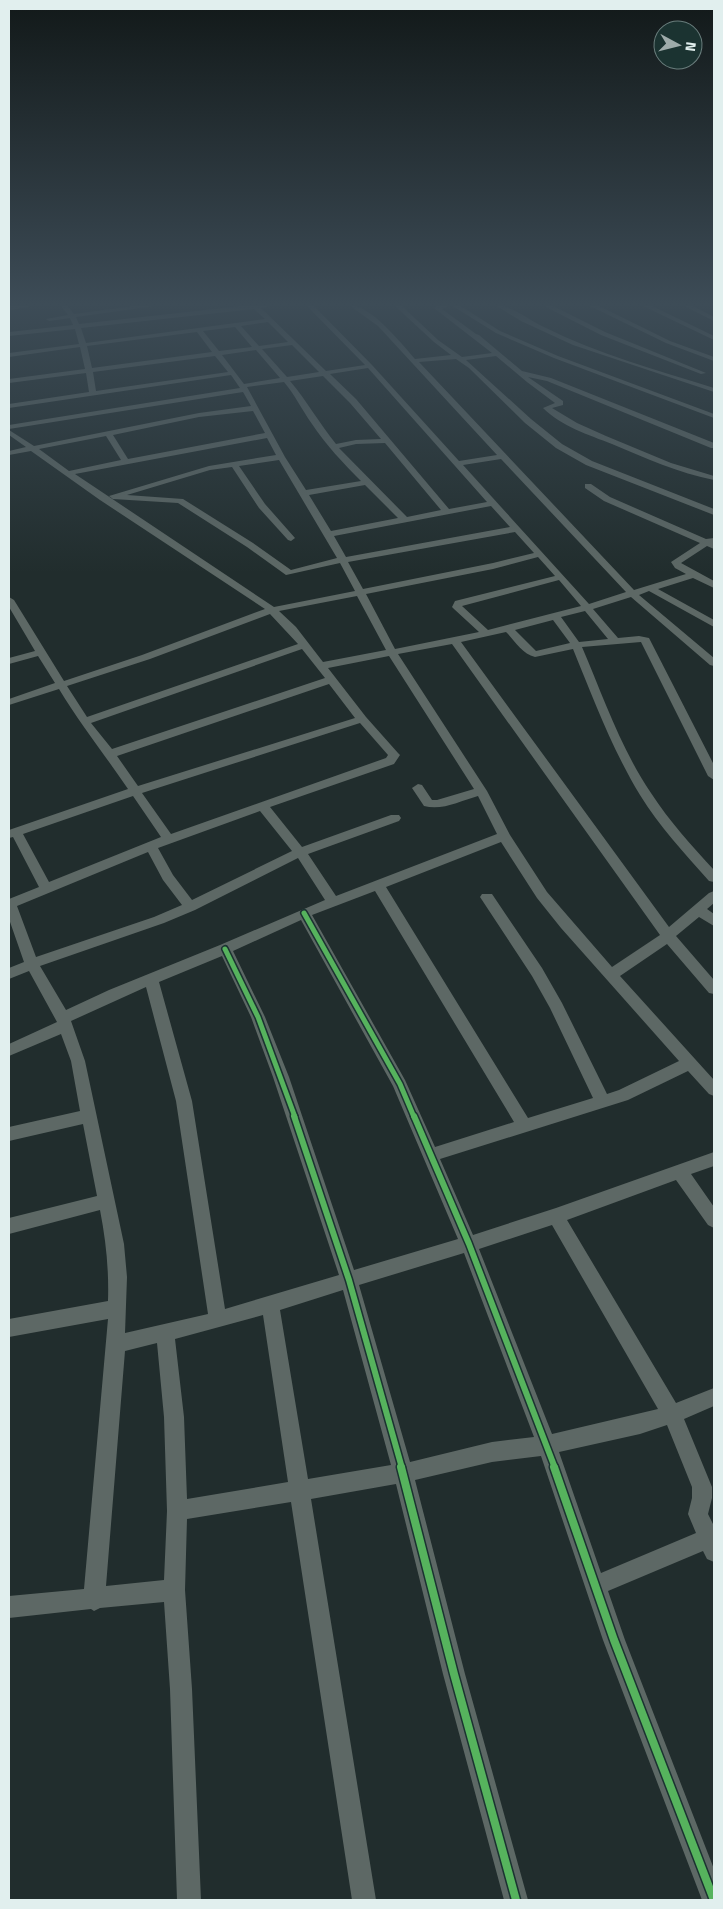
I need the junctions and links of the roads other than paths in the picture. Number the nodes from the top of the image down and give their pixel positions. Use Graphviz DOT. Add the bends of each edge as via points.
graph roads {
  1 [pos="93,394"];
  2 [pos="207,394"];
  3 [pos="247,394"];
  4 [pos="296,394"];
  5 [pos="346,394"];
  6 [pos="395,394"];
  7 [pos="444,394"];
  8 [pos="501,394"];
  9 [pos="548,394"];
  10 [pos="586,394"];
  11 [pos="654,394"];
  12 [pos="9,406"];
  13 [pos="255,408"];
  14 [pos="714,416"];
  15 [pos="9,427"];
  16 [pos="9,432"];
  17 [pos="108,433"];
  18 [pos="269,435"];
  19 [pos="387,441"];
  20 [pos="334,446"];
  21 [pos="714,446"];
  22 [pos="33,448"];
  23 [pos="9,453"];
  24 [pos="503,456"];
  25 [pos="281,457"];
  26 [pos="126,461"];
  27 [pos="234,464"];
  28 [pos="457,464"];
  29 [pos="69,473"];
  30 [pos="714,478"];
  31 [pos="367,482"];
  32 [pos="588,486"];
  33 [pos="304,493"];
  34 [pos="108,497"];
  35 [pos="494,503"];
  36 [pos="714,512"];
  37 [pos="448,513"];
  38 [pos="406,521"];
  39 [pos="515,529"];
  40 [pos="329,534"];
  41 [pos="291,538"];
  42 [pos="712,542"];
  43 [pos="540,554"];
  44 [pos="342,560"];
  45 [pos="694,575"];
  46 [pos="561,577"];
  47 [pos="714,585"];
  48 [pos="652,589"];
  49 [pos="360,592"];
  50 [pos="634,594"];
  51 [pos="9,600"];
  52 [pos="586,608"];
  53 [pos="12,610"];
  54 [pos="272,610"];
  55 [pos="555,616"];
  56 [pos="714,624"];
  57 [pos="508,628"];
  58 [pos="486,634"];
  59 [pos="455,641"];
  60 [pos="615,641"];
  61 [pos="304,644"];
  62 [pos="576,645"];
  63 [pos="42,652"];
  64 [pos="392,652"];
  65 [pos="9,661"];
  66 [pos="714,663"];
  67 [pos="321,666"];
  68 [pos="330,680"];
  69 [pos="61,684"];
  70 [pos="9,702"];
  71 [pos="362,719"];
  72 [pos="84,722"];
  73 [pos="110,754"];
  74 [pos="714,776"];
  75 [pos="418,788"];
  76 [pos="136,791"];
  77 [pos="481,791"];
  78 [pos="262,805"];
  79 [pos="395,818"];
  80 [pos="12,833"];
  81 [pos="504,836"];
  82 [pos="168,839"];
  83 [pos="151,846"];
  84 [pos="300,852"];
  85 [pos="714,878"];
  86 [pos="378,885"];
  87 [pos="47,890"];
  88 [pos="714,896"];
  89 [pos="487,897"];
  90 [pos="333,901"];
  91 [pos="9,904"];
  92 [pos="190,907"];
  93 [pos="698,909"];
  94 [pos="304,913"];
  95 [pos="714,921"];
  96 [pos="668,936"];
  97 [pos="224,950"];
  98 [pos="32,964"];
  99 [pos="9,974"];
  100 [pos="610,975"];
  101 [pos="151,979"];
  102 [pos="714,989"];
  103 [pos="65,1021"];
  104 [pos="9,1050"];
  105 [pos="690,1063"];
  106 [pos="714,1090"];
  107 [pos="603,1102"];
  108 [pos="89,1116"];
  109 [pos="526,1126"];
  110 [pos="9,1134"];
  111 [pos="431,1156"];
  112 [pos="714,1159"];
  113 [pos="679,1171"];
  114 [pos="107,1201"];
  115 [pos="556,1216"];
  116 [pos="714,1220"];
  117 [pos="9,1226"];
  118 [pos="469,1244"];
  119 [pos="349,1280"];
  120 [pos="270,1304"];
  121 [pos="118,1308"];
  122 [pos="218,1320"];
  123 [pos="9,1328"];
  124 [pos="165,1334"];
  125 [pos="116,1344"];
  126 [pos="714,1398"];
  127 [pos="672,1414"];
  128 [pos="547,1445"];
  129 [pos="403,1473"];
  130 [pos="299,1491"];
  131 [pos="177,1511"];
  132 [pos="712,1542"];
  133 [pos="595,1586"];
  134 [pos="174,1590"];
  135 [pos="94,1600"];
  136 [pos="9,1607"];
  137 [pos="189,1900"];
  138 [pos="364,1900"];
  139 [pos="516,1900"];
  140 [pos="714,1900"];
  1 -- 12 [label="street"];
  2 -- 15 [label="street"];
  3 -- 13 [label="street"];
  4 -- 20 [label="street"];
  5 -- 19 [label="street"];
  6 -- 28 [label="street"];
  7 -- 24 [label="street"];
  8 -- 36 [label="street" via="528,422 559,446 589,463"];
  9 -- 30 [label="street" via="559,404 547,408 570,422 637,452"];
  10 -- 21 [label="street"];
  11 -- 14 [label="street"];
  13 -- 17 [label="street" via="199,414"];
  13 -- 18 [label="street"];
  16 -- 22 [label="street"];
  17 -- 22 [label="street"];
  17 -- 26 [label="street"];
  18 -- 25 [label="street"];
  18 -- 26 [label="street"];
  19 -- 20 [label="street"];
  19 -- 37 [label="street"];
  20 -- 31 [label="street"];
  22 -- 23 [label="street"];
  22 -- 29 [label="street"];
  24 -- 28 [label="street"];
  24 -- 50 [label="street"];
  25 -- 27 [label="street"];
  25 -- 33 [label="street"];
  26 -- 29 [label="street"];
  27 -- 34 [label="street"];
  27 -- 41 [label="street" via="262,506"];
  28 -- 35 [label="street"];
  29 -- 34 [label="street"];
  31 -- 33 [label="street"];
  31 -- 38 [label="street"];
  32 -- 42 [label="street" via="607,499"];
  33 -- 40 [label="street"];
  34 -- 44 [label="street" via="180,500 286,572"];
  34 -- 54 [label="street"];
  35 -- 37 [label="street"];
  35 -- 39 [label="street"];
  37 -- 38 [label="street"];
  38 -- 40 [label="street"];
  39 -- 43 [label="street"];
  39 -- 44 [label="street"];
  40 -- 44 [label="street"];
  42 -- 45 [label="street" via="676,562"];
  43 -- 46 [label="street"];
  43 -- 49 [label="street"];
  44 -- 49 [label="street"];
  45 -- 47 [label="street"];
  45 -- 48 [label="street"];
  46 -- 52 [label="street"];
  46 -- 58 [label="street" via="458,603 457,607"];
  48 -- 50 [label="street"];
  48 -- 56 [label="street"];
  49 -- 54 [label="street"];
  49 -- 64 [label="street"];
  50 -- 52 [label="street"];
  50 -- 66 [label="street"];
  51 -- 53 [label="street"];
  52 -- 55 [label="street"];
  52 -- 60 [label="street"];
  53 -- 63 [label="street"];
  54 -- 61 [label="street"];
  54 -- 69 [label="street" via="146,658"];
  55 -- 57 [label="street"];
  55 -- 62 [label="street"];
  57 -- 58 [label="street"];
  57 -- 62 [label="street" via="532,654"];
  58 -- 59 [label="street"];
  59 -- 64 [label="street"];
  59 -- 96 [label="street"];
  60 -- 62 [label="street"];
  60 -- 74 [label="street" via="645,640"];
  61 -- 67 [label="street"];
  61 -- 72 [label="street"];
  62 -- 85 [label="street" via="623,755 686,847"];
  63 -- 65 [label="street"];
  63 -- 69 [label="street"];
  64 -- 67 [label="street"];
  64 -- 77 [label="street"];
  67 -- 68 [label="street"];
  68 -- 71 [label="street"];
  68 -- 73 [label="street"];
  69 -- 70 [label="street"];
  69 -- 72 [label="street"];
  71 -- 76 [label="street"];
  71 -- 78 [label="street" via="393,752 392,759"];
  72 -- 73 [label="street"];
  73 -- 76 [label="street"];
  75 -- 77 [label="street" via="428,803 437,804"];
  76 -- 80 [label="street"];
  76 -- 82 [label="street"];
  77 -- 81 [label="street"];
  78 -- 82 [label="street"];
  78 -- 84 [label="street"];
  79 -- 84 [label="street"];
  80 -- 87 [label="street"];
  81 -- 86 [label="street"];
  81 -- 100 [label="street" via="542,895"];
  82 -- 83 [label="street"];
  83 -- 87 [label="street"];
  83 -- 92 [label="street"];
  84 -- 90 [label="street"];
  84 -- 92 [label="street"];
  86 -- 90 [label="street"];
  86 -- 109 [label="street"];
  87 -- 91 [label="street"];
  88 -- 93 [label="street"];
  89 -- 107 [label="street" via="557,1007"];
  90 -- 94 [label="street"];
  91 -- 98 [label="street"];
  92 -- 98 [label="street"];
  93 -- 95 [label="street"];
  93 -- 96 [label="street"];
  94 -- 97 [label="street"];
  94 -- 111 [label="street" via="400,1084"];
  96 -- 100 [label="street"];
  96 -- 102 [label="street"];
  97 -- 101 [label="street"];
  97 -- 119 [label="street" via="258,1017 282,1077"];
  98 -- 99 [label="street"];
  98 -- 103 [label="street"];
  100 -- 105 [label="street"];
  101 -- 103 [label="street"];
  101 -- 122 [label="street" via="184,1101"];
  103 -- 104 [label="street"];
  103 -- 108 [label="street" via="78,1061"];
  105 -- 106 [label="street"];
  105 -- 107 [label="street"];
  107 -- 109 [label="street"];
  108 -- 110 [label="street"];
  108 -- 114 [label="street"];
  109 -- 111 [label="street"];
  111 -- 118 [label="street"];
  112 -- 113 [label="street"];
  113 -- 115 [label="street"];
  113 -- 116 [label="street"];
  114 -- 117 [label="street"];
  114 -- 121 [label="street" via="115,1244"];
  115 -- 118 [label="street"];
  115 -- 127 [label="street"];
  118 -- 119 [label="street"];
  118 -- 128 [label="street"];
  119 -- 120 [label="street"];
  119 -- 129 [label="street"];
  120 -- 122 [label="street"];
  120 -- 130 [label="street"];
  121 -- 123 [label="street"];
  121 -- 125 [label="street"];
  122 -- 124 [label="street"];
  124 -- 125 [label="street"];
  124 -- 131 [label="street" via="174,1417"];
  125 -- 135 [label="street"];
  126 -- 127 [label="street"];
  127 -- 128 [label="street"];
  127 -- 132 [label="street" via="702,1487 698,1514"];
  128 -- 129 [label="street" via="492,1452"];
  128 -- 133 [label="street"];
  129 -- 130 [label="street"];
  129 -- 139 [label="street"];
  130 -- 131 [label="street"];
  130 -- 138 [label="street"];
  131 -- 134 [label="street"];
  132 -- 133 [label="street"];
  133 -- 140 [label="street"];
  134 -- 135 [label="street"];
  134 -- 137 [label="street"];
  135 -- 136 [label="street"];
}
